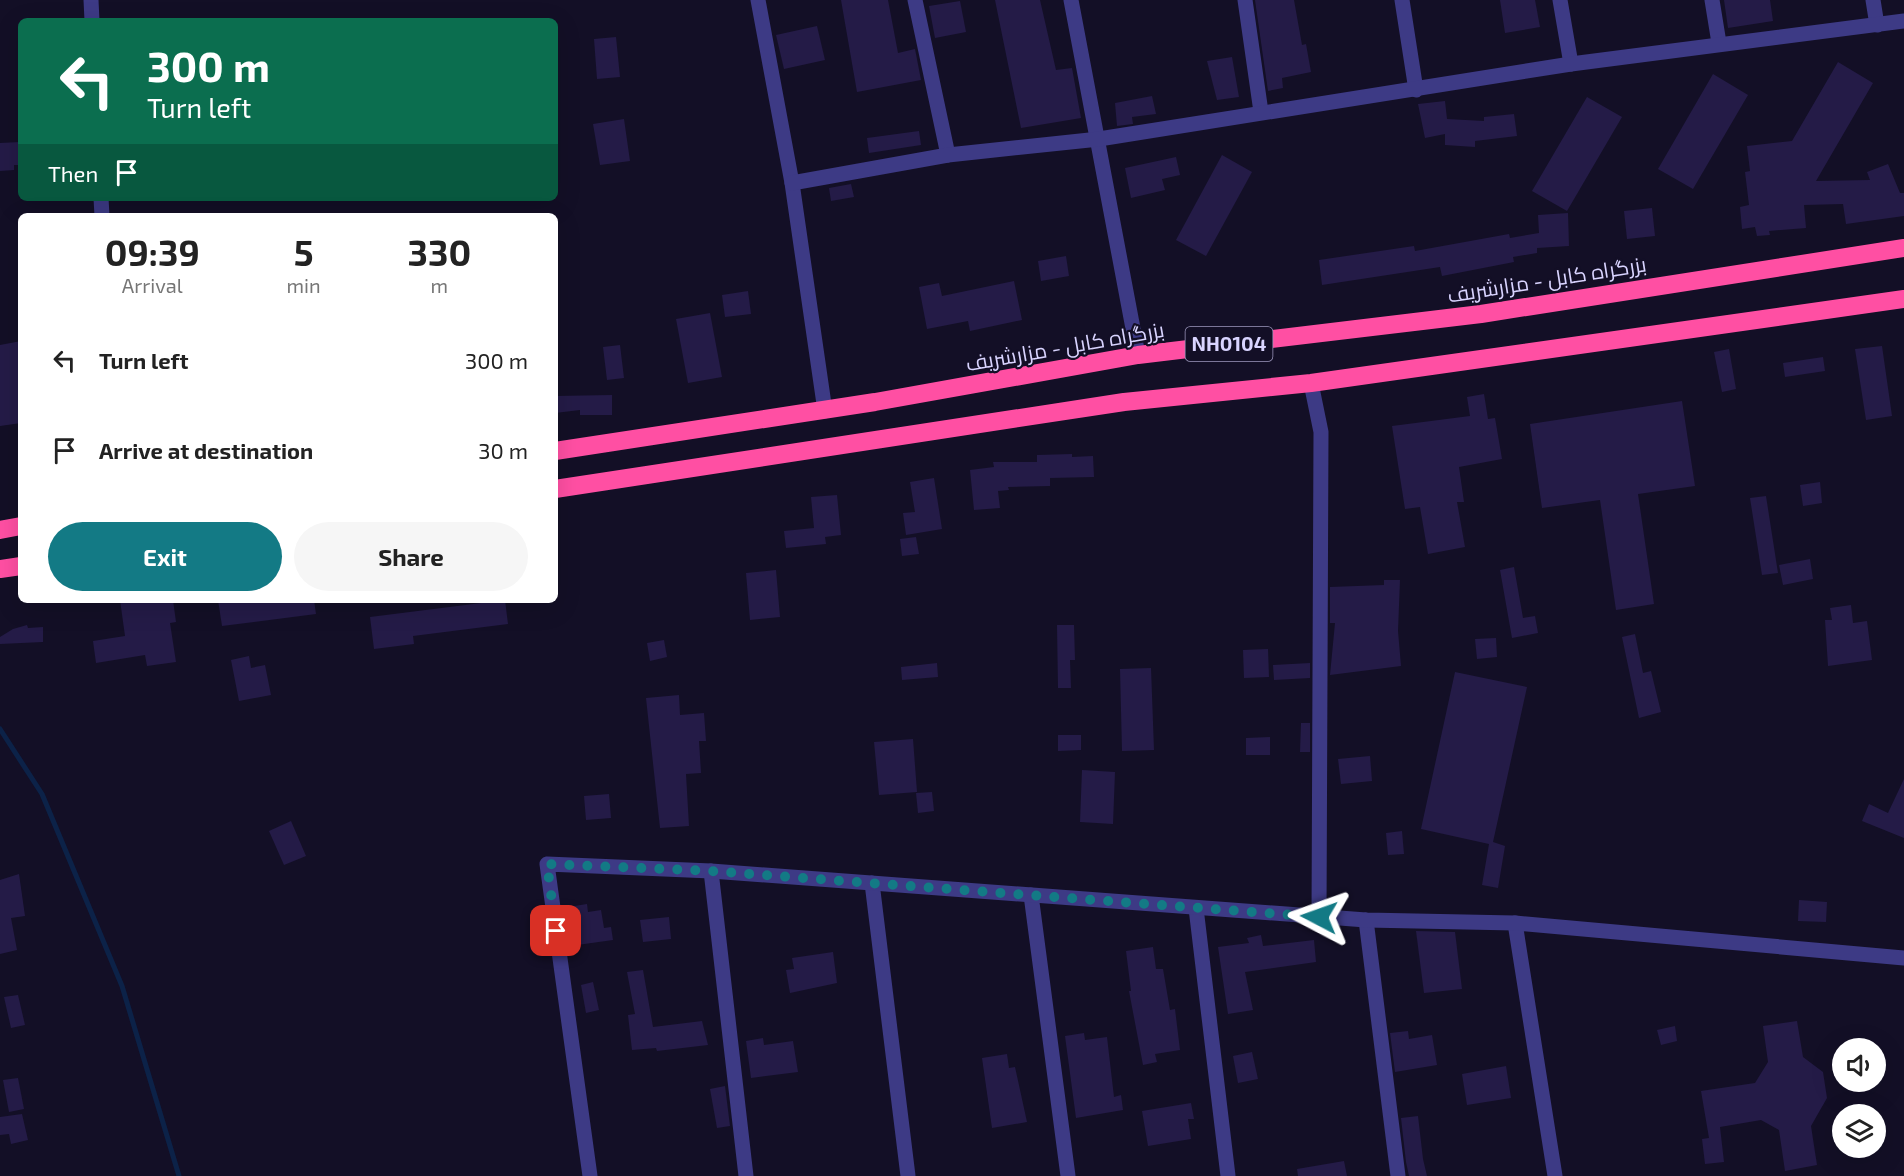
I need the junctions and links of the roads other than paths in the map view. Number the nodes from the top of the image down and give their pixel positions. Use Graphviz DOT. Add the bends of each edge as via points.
graph roads {
  1 [pos="91,0"];
  2 [pos="758,0"];
  3 [pos="915,0"];
  4 [pos="1071,0"];
  5 [pos="1245,0"];
  6 [pos="1402,0"];
  7 [pos="1560,0"];
  8 [pos="1712,0"];
  9 [pos="1873,0"];
  10 [pos="92,18"];
  11 [pos="1904,21"];
  12 [pos="1877,25"];
  13 [pos="1719,43"];
  14 [pos="1571,64"];
  15 [pos="1416,90"];
  16 [pos="1261,112"];
  17 [pos="1099,139"];
  18 [pos="948,155"];
  19 [pos="792,183"];
  20 [pos="1904,248"];
  21 [pos="1904,299"];
  22 [pos="1138,355"];
  23 [pos="1311,383"];
  24 [pos="825,411"];
  25 [pos="558,451"];
  26 [pos="558,489"];
  27 [pos="18,527"];
  28 [pos="0,530"];
  29 [pos="18,566"];
  30 [pos="0,569"];
  31 [pos="711,871"];
  32 [pos="872,883"];
  33 [pos="1031,895"];
  34 [pos="1196,908"];
  35 [pos="1319,917"];
  36 [pos="1366,920"];
  37 [pos="1515,923"];
  38 [pos="1904,958"];
  39 [pos="590,1176"];
  40 [pos="746,1176"];
  41 [pos="908,1176"];
  42 [pos="1068,1176"];
  43 [pos="1228,1176"];
  44 [pos="1398,1176"];
  45 [pos="1555,1176"];
  1 -- 10 [label="street"];
  2 -- 19 [label="street"];
  3 -- 18 [label="street"];
  4 -- 17 [label="street"];
  5 -- 16 [label="street"];
  6 -- 15 [label="street"];
  7 -- 14 [label="street"];
  8 -- 13 [label="street"];
  9 -- 12 [label="street"];
  11 -- 12 [label="street"];
  12 -- 13 [label="street"];
  13 -- 14 [label="street"];
  14 -- 15 [label="street"];
  15 -- 16 [label="street"];
  16 -- 17 [label="street"];
  17 -- 18 [label="street"];
  17 -- 22 [label="street"];
  18 -- 19 [label="street"];
  19 -- 24 [label="street"];
  20 -- 22 [label="highway, بزرگراه کابل - مزارشریف / NH0104" via="1481,314"];
  21 -- 23 [label="highway, NH0104"];
  22 -- 24 [label="highway, بزرگراه کابل - مزارشریف / NH0104"];
  23 -- 26 [label="highway, NH0104" via="1124,402"];
  23 -- 35 [label="street" via="1321,432"];
  24 -- 25 [label="highway, بزرگراه کابل - مزارشریف / NH0104"];
  27 -- 28 [label="highway"];
  29 -- 30 [label="highway"];
  31 -- 32 [label="street"];
  31 -- 39 [label="street" via="547,864"];
  31 -- 40 [label="street"];
  32 -- 33 [label="street"];
  32 -- 41 [label="street"];
  33 -- 34 [label="street"];
  33 -- 42 [label="street"];
  34 -- 35 [label="street"];
  34 -- 43 [label="street"];
  35 -- 36 [label="street"];
  36 -- 37 [label="street"];
  36 -- 44 [label="street"];
  37 -- 38 [label="street"];
  37 -- 45 [label="street"];
}
